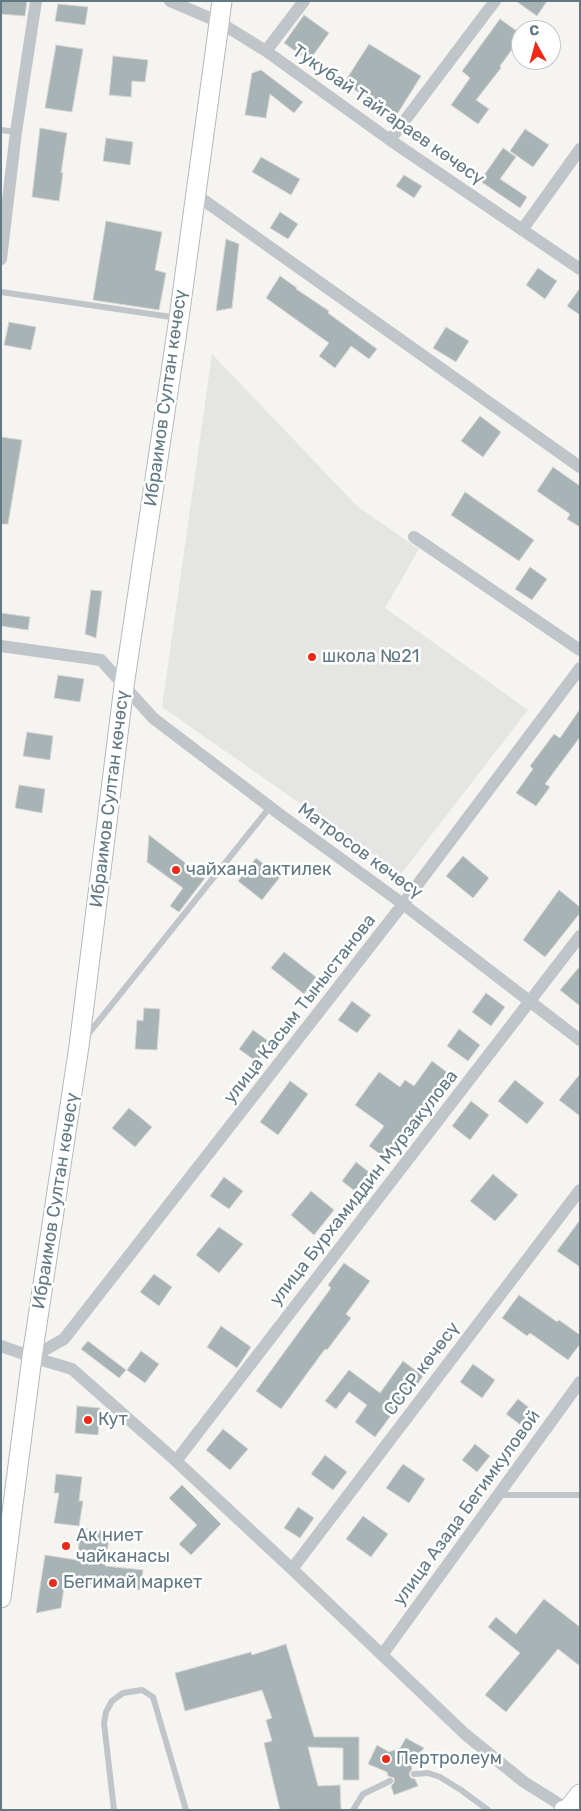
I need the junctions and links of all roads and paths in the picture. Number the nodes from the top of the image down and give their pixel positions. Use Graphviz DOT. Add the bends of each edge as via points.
graph roads {
  1 [pos="36,1"];
  2 [pos="170,1"];
  3 [pos="222,1"];
  4 [pos="304,1"];
  5 [pos="495,1"];
  6 [pos="219,22"];
  7 [pos="266,51"];
  8 [pos="1,130"];
  9 [pos="16,132"];
  10 [pos="390,140"];
  11 [pos="580,149"];
  12 [pos="195,194"];
  13 [pos="522,230"];
  14 [pos="1,259"];
  15 [pos="580,269"];
  16 [pos="1,292"];
  17 [pos="179,318"];
  18 [pos="580,468"];
  19 [pos="414,537"];
  20 [pos="1,646"];
  21 [pos="580,650"];
  22 [pos="580,668"];
  23 [pos="124,686"];
  24 [pos="270,807"];
  25 [pos="403,904"];
  26 [pos="580,936"];
  27 [pos="529,1002"];
  28 [pos="580,1040"];
  29 [pos="79,1046"];
  30 [pos="580,1190"];
  31 [pos="1,1346"];
  32 [pos="32,1357"];
  33 [pos="580,1382"];
  34 [pos="176,1461"];
  35 [pos="580,1494"];
  36 [pos="498,1495"];
  37 [pos="292,1569"];
  38 [pos="1,1598"];
  39 [pos="382,1655"];
  40 [pos="414,1774"];
  41 [pos="390,1781"];
  42 [pos="580,1794"];
  43 [pos="567,1809"];
  44 [pos="114,1810"];
  45 [pos="186,1810"];
  46 [pos="353,1810"];
  47 [pos="488,1810"];
  1 -- 9 [label="street"];
  2 -- 6 [label="street, Тукубай Тайгараев көчөсү"];
  3 -- 6 [label="main road, Ибраимов Султан көчөсү"];
  4 -- 7 [label="street"];
  5 -- 10 [label="street"];
  6 -- 7 [label="street, Тукубай Тайгараев көчөсү"];
  6 -- 12 [label="main road, Ибраимов Султан көчөсү"];
  7 -- 10 [label="street, Тукубай Тайгараев көчөсү"];
  8 -- 9 [label="lane"];
  9 -- 14 [label="street"];
  10 -- 13 [label="street, Тукубай Тайгараев көчөсү"];
  11 -- 13 [label="street"];
  12 -- 17 [label="main road, Ибраимов Султан көчөсү"];
  12 -- 18 [label="street"];
  13 -- 15 [label="street, Тукубай Тайгараев көчөсү"];
  16 -- 17 [label="lane"];
  17 -- 23 [label="main road, Ибраимов Султан көчөсү"];
  19 -- 21 [label="street"];
  20 -- 23 [label="street, Матросов көчөсү" via="101,660"];
  22 -- 25 [label="street, улица Касым Тыныстанова"];
  23 -- 24 [label="street, Матросов көчөсү" via="153,718"];
  23 -- 29 [label="main road, Ибраимов Султан көчөсү"];
  24 -- 25 [label="street, Матросов көчөсү"];
  24 -- 29 [label="lane"];
  25 -- 27 [label="street, Матросов көчөсү"];
  25 -- 32 [label="street, улица Касым Тыныстанова" via="64,1339"];
  26 -- 27 [label="street, улица Бурхамиддин Мурзакулова"];
  27 -- 28 [label="street, Матросов көчөсү"];
  27 -- 34 [label="street, улица Бурхамиддин Мурзакулова"];
  29 -- 32 [label="main road, Ибраимов Султан көчөсү"];
  30 -- 37 [label="street, СССР көчөсү"];
  31 -- 32 [label="street"];
  32 -- 34 [label="street" via="72,1369"];
  32 -- 38 [label="main road, Ибраимов Султан көчөсү"];
  33 -- 36 [label="street, улица Азада Бегимкуловой"];
  34 -- 37 [label="street"];
  35 -- 36 [label="lane"];
  36 -- 39 [label="street, улица Азада Бегимкуловой"];
  37 -- 39 [label="street"];
  39 -- 43 [label="street" via="472,1740 524,1782"];
  40 -- 47 [label="lane" via="440,1777"];
  41 -- 46 [label="lane" via="363,1794"];
  42 -- 43 [label="main road"];
  44 -- 45 [label="lane" via="104,1722 106,1712 112,1701 123,1693 142,1690 153,1697"];
}
